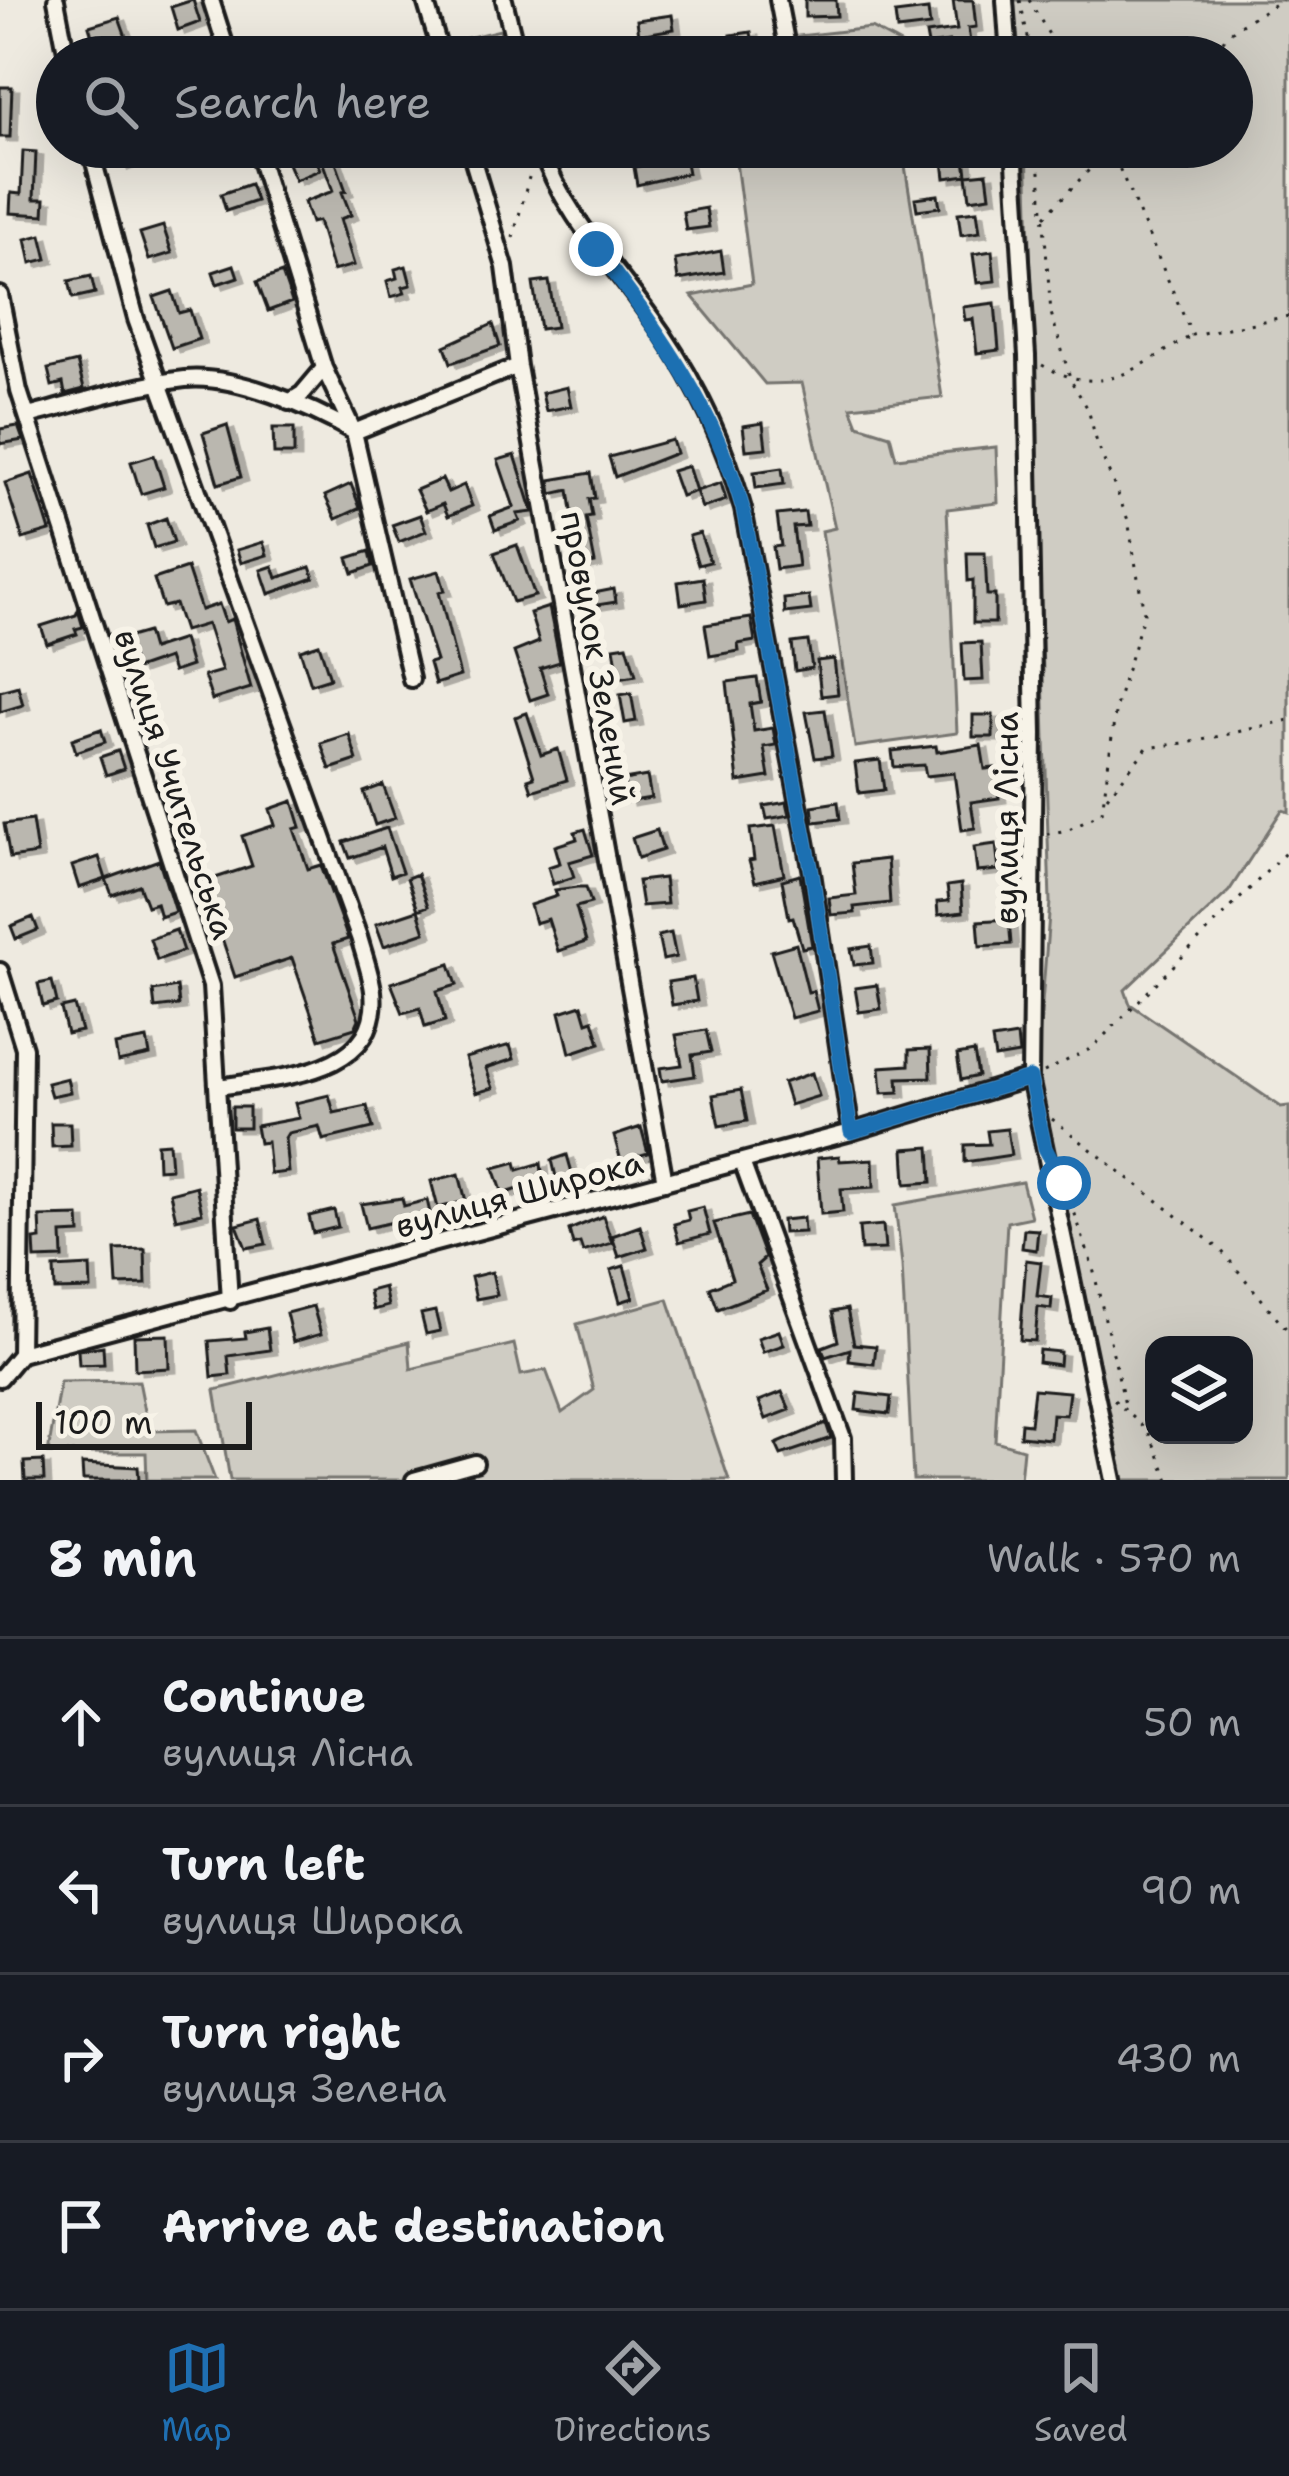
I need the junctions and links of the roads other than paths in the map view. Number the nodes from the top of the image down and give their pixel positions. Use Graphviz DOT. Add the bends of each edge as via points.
graph roads {
  1 [pos="56,0"];
  2 [pos="211,0"];
  3 [pos="425,0"];
  4 [pos="504,0"];
  5 [pos="778,0"];
  6 [pos="1005,0"];
  7 [pos="63,36"];
  8 [pos="222,36"];
  9 [pos="436,36"];
  10 [pos="513,36"];
  11 [pos="785,36"];
  12 [pos="1008,36"];
  13 [pos="96,168"];
  14 [pos="262,168"];
  15 [pos="475,168"];
  16 [pos="547,168"];
  17 [pos="1015,168"];
  18 [pos="0,296"];
  19 [pos="518,366"];
  20 [pos="324,368"];
  21 [pos="159,384"];
  22 [pos="289,402"];
  23 [pos="28,416"];
  24 [pos="354,433"];
  25 [pos="411,679"];
  26 [pos="0,971"];
  27 [pos="1030,1078"];
  28 [pos="219,1087"];
  29 [pos="851,1132"];
  30 [pos="742,1162"];
  31 [pos="665,1182"];
  32 [pos="230,1301"];
  33 [pos="20,1354"];
  34 [pos="0,1378"];
  35 [pos="475,1463"];
  36 [pos="414,1480"];
  37 [pos="844,1480"];
  38 [pos="1114,1480"];
  1 -- 7 [label="street"];
  2 -- 8 [label="street"];
  3 -- 9 [label="street"];
  4 -- 10 [label="street"];
  5 -- 11 [label="street"];
  6 -- 12 [label="street"];
  13 -- 21 [label="street"];
  14 -- 20 [label="street"];
  15 -- 19 [label="street, провулок Зелений" via="505,267"];
  16 -- 29 [label="street" via="662,334 729,460 812,873"];
  17 -- 27 [label="street, вулиця Лісна" via="1027,356"];
  18 -- 23 [label="street, вулиця Учительська"];
  19 -- 24 [label="street"];
  19 -- 31 [label="street, провулок Зелений"];
  20 -- 22 [label="street"];
  20 -- 24 [label="street"];
  21 -- 22 [label="street" via="220,380"];
  21 -- 23 [label="street"];
  21 -- 28 [label="street" via="374,993 356,1049 338,1061"];
  22 -- 24 [label="street"];
  23 -- 28 [label="street, вулиця Учительська" via="211,986"];
  24 -- 25 [label="street"];
  26 -- 33 [label="street" via="24,1048"];
  27 -- 29 [label="street, вулиця Широка"];
  27 -- 38 [label="street, вулиця Лісна"];
  28 -- 32 [label="street, вулиця Учительська"];
  29 -- 30 [label="street, вулиця Широка"];
  30 -- 31 [label="street, вулиця Широка"];
  30 -- 37 [label="street" via="843,1438"];
  31 -- 32 [label="street, вулиця Широка"];
  32 -- 33 [label="street, вулиця Широка"];
  33 -- 34 [label="street"];
  35 -- 36 [label="street"];
}
